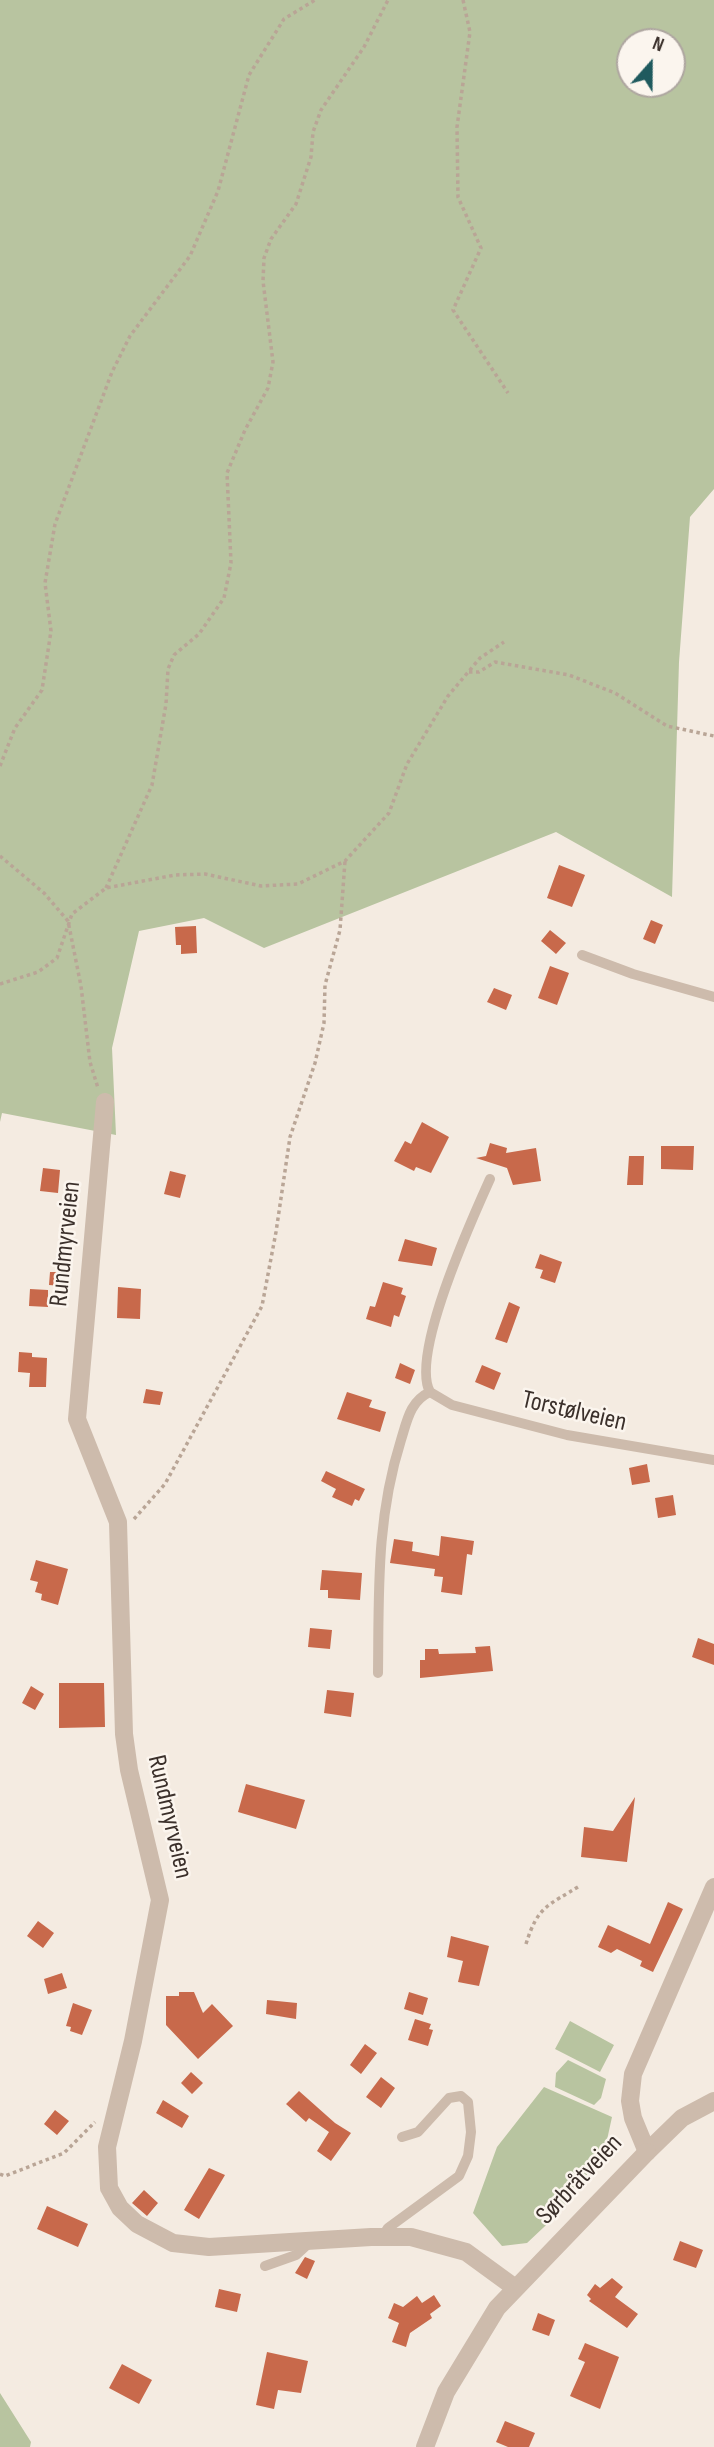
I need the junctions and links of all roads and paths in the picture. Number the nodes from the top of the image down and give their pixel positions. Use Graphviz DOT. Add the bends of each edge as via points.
graph roads {
  1 [pos="314,0"];
  2 [pos="388,0"];
  3 [pos="463,0"];
  4 [pos="508,393"];
  5 [pos="504,642"];
  6 [pos="469,672"];
  7 [pos="714,736"];
  8 [pos="0,766"];
  9 [pos="0,856"];
  10 [pos="345,861"];
  11 [pos="106,888"];
  12 [pos="68,921"];
  13 [pos="582,955"];
  14 [pos="0,984"];
  15 [pos="714,997"];
  16 [pos="105,1102"];
  17 [pos="490,1179"];
  18 [pos="430,1392"];
  19 [pos="714,1460"];
  20 [pos="130,1524"];
  21 [pos="378,1673"];
  22 [pos="581,1885"];
  23 [pos="714,1887"];
  24 [pos="526,1944"];
  25 [pos="117,2101"];
  26 [pos="714,2102"];
  27 [pos="402,2137"];
  28 [pos="647,2152"];
  29 [pos="0,2174"];
  30 [pos="383,2236"];
  31 [pos="309,2243"];
  32 [pos="265,2266"];
  33 [pos="514,2287"];
  34 [pos="425,2447"];
  1 -- 8 [label="path" via="284,19 249,75 218,191 190,256 130,336 112,372 55,524 45,583 51,631 42,690 15,728"];
  2 -- 11 [label="path" via="364,47 321,110 296,204 271,239 264,258 273,362 268,388 227,473 231,563 224,598 199,634 174,655 168,669 152,785"];
  3 -- 4 [label="path" via="470,32 457,127 458,197 481,248 453,310"];
  5 -- 6 [label="path"];
  6 -- 7 [label="path" via="479,672 495,662 569,675 615,693 667,726"];
  6 -- 10 [label="path" via="424,733 389,813"];
  9 -- 12 [label="path" via="44,893"];
  10 -- 11 [label="path" via="298,884 261,886 205,874"];
  10 -- 20 [label="path" via="340,930 325,985 324,1023 289,1137 261,1306 165,1484"];
  11 -- 12 [label="path" via="81,905"];
  12 -- 14 [label="path" via="57,958 38,972"];
  12 -- 16 [label="path" via="94,1082"];
  13 -- 15 [label="lane"];
  16 -- 25 [label="street, Rundmyrveien" via="77,1419 118,1522 123,1722 129,1770 160,1900"];
  17 -- 18 [label="lane" via="440,1306 425,1366"];
  18 -- 19 [label="lane, Torstølveien" via="452,1405 567,1434"];
  18 -- 21 [label="lane" via="419,1397 410,1412 387,1483"];
  22 -- 24 [label="path" via="534,1918"];
  23 -- 28 [label="street, Sørbråtveien" via="633,2074 632,2110"];
  25 -- 29 [label="path" via="64,2153"];
  25 -- 31 [label="street, Rundmyrveien" via="106,2175 114,2199 137,2224 158,2237 190,2246"];
  26 -- 28 [label="street" via="682,2118"];
  27 -- 30 [label="lane" via="418,2133 449,2098 461,2096 468,2102 470,2144 459,2176"];
  28 -- 33 [label="street, Sørbråtveien"];
  30 -- 31 [label="street, Rundmyrveien"];
  30 -- 33 [label="street, Rundmyrveien" via="411,2237 466,2252"];
  31 -- 32 [label="lane" via="296,2255"];
  33 -- 34 [label="street, Sørbråtveien" via="456,2373 436,2410"];
}
